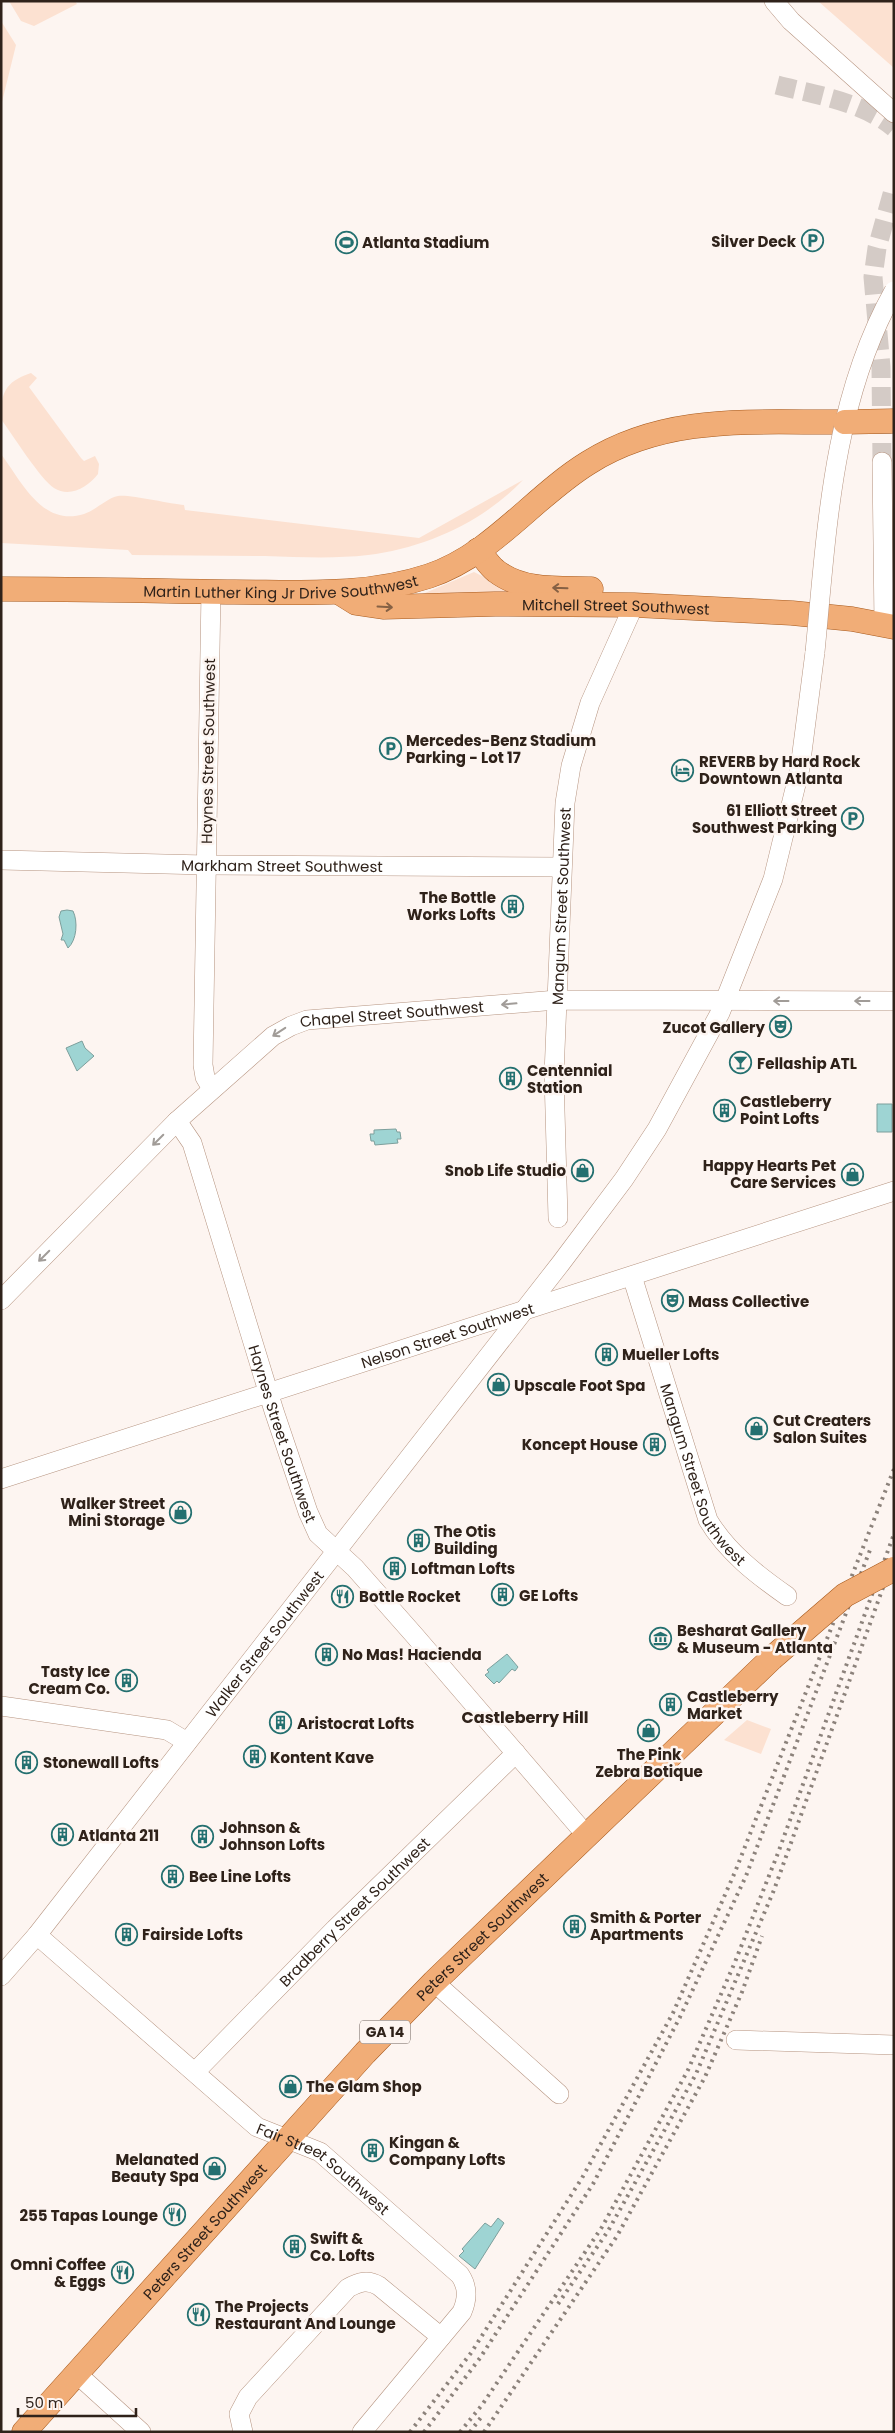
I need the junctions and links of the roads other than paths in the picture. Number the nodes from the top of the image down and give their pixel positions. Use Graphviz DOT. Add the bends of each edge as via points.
graph roads {
  1 [pos="774,1"];
  2 [pos="894,113"];
  3 [pos="894,291"];
  4 [pos="894,421"];
  5 [pos="845,422"];
  6 [pos="882,462"];
  7 [pos="478,550"];
  8 [pos="1,588"];
  9 [pos="211,592"];
  10 [pos="339,593"];
  11 [pos="634,605"];
  12 [pos="889,626"];
  13 [pos="1,860"];
  14 [pos="206,865"];
  15 [pos="562,867"];
  16 [pos="557,1000"];
  17 [pos="725,1001"];
  18 [pos="894,1001"];
  19 [pos="212,1089"];
  20 [pos="178,1121"];
  21 [pos="894,1191"];
  22 [pos="558,1218"];
  23 [pos="632,1276"];
  24 [pos="1,1300"];
  25 [pos="524,1311"];
  26 [pos="269,1394"];
  27 [pos="1,1479"];
  28 [pos="336,1552"];
  29 [pos="894,1569"];
  30 [pos="787,1596"];
  31 [pos="1,1706"];
  32 [pos="187,1742"];
  33 [pos="516,1753"];
  34 [pos="587,1836"];
  35 [pos="37,1935"];
  36 [pos="1,1976"];
  37 [pos="434,1982"];
  38 [pos="736,2040"];
  39 [pos="894,2046"];
  40 [pos="195,2072"];
  41 [pos="559,2094"];
  42 [pos="287,2138"];
  43 [pos="441,2337"];
  44 [pos="76,2373"];
  45 [pos="24,2432"];
  46 [pos="141,2432"];
  47 [pos="243,2432"];
  48 [pos="362,2432"];
  1 -- 2 [label="street" via="805,34"];
  3 -- 5 [label="street, Walker Street Southwest, bridge" via="862,362"];
  4 -- 5 [label="main road, Martin Luther King Jr Drive Southwest, bridge"];
  5 -- 7 [label="main road, Martin Luther King Jr Drive Southwest" via="732,422 668,430 642,437 588,463 500,536"];
  5 -- 17 [label="street, Walker Street Southwest, bridge" via="832,479 815,652 800,768 789,822 773,879"];
  6 -- 12 [label="street"];
  7 -- 10 [label="main road, Martin Luther King Jr Drive Southwest" via="427,577"];
  11 -- 7 [label="main road, one-way" via="609,589 516,583 495,571"];
  8 -- 9 [label="main road, Martin Luther King Jr Drive Southwest"];
  9 -- 10 [label="main road, Martin Luther King Jr Drive Southwest"];
  9 -- 14 [label="street, Haynes Street Southwest"];
  10 -- 11 [label="main road, Mitchell Street Southwest, one-way" via="356,603 383,607"];
  11 -- 12 [label="main road, Mitchell Street Southwest" via="792,613"];
  11 -- 15 [label="street, Mangum Street Southwest" via="590,703 571,766 565,803"];
  13 -- 14 [label="street, Markham Street Southwest"];
  14 -- 15 [label="street, Markham Street Southwest"];
  14 -- 19 [label="street, Haynes Street Southwest" via="203,1065"];
  15 -- 16 [label="street, Mangum Street Southwest"];
  16 -- 17 [label="street, Chapel Street Southwest"];
  16 -- 19 [label="street, Chapel Street Southwest, one-way" via="307,1020 280,1031"];
  16 -- 22 [label="street, Mangum Street Southwest" via="554,1084"];
  18 -- 17 [label="street, Chapel Street Southwest, one-way"];
  17 -- 25 [label="street, Walker Street Southwest" via="657,1129 624,1179"];
  19 -- 20 [label="street, Chapel Street Southwest"];
  20 -- 24 [label="street, Chapel Street Southwest, one-way"];
  20 -- 26 [label="street, Haynes Street Southwest" via="192,1144"];
  21 -- 23 [label="street, Nelson Street Southwest"];
  23 -- 25 [label="street, Nelson Street Southwest"];
  23 -- 30 [label="street, Mangum Street Southwest" via="708,1520 740,1560"];
  25 -- 26 [label="street, Nelson Street Southwest"];
  25 -- 28 [label="street, Walker Street Southwest"];
  26 -- 27 [label="street, Nelson Street Southwest"];
  26 -- 28 [label="street, Haynes Street Southwest" via="308,1512 318,1534"];
  28 -- 32 [label="street, Walker Street Southwest"];
  28 -- 33 [label="street, Haynes Street Southwest" via="367,1581"];
  29 -- 34 [label="main road, Peters Street Southwest / GA 14, bridge" via="845,1595 772,1658"];
  31 -- 32 [label="street" via="167,1730"];
  32 -- 35 [label="street, Walker Street Southwest"];
  33 -- 34 [label="street, Haynes Street Southwest"];
  33 -- 40 [label="street, Bradberry Street Southwest" via="339,1925"];
  34 -- 37 [label="main road, Peters Street Southwest / GA 14"];
  35 -- 36 [label="street, Walker Street Southwest"];
  35 -- 40 [label="street, Fair Street Southwest"];
  37 -- 41 [label="street"];
  37 -- 42 [label="main road, Peters Street Southwest / GA 14"];
  38 -- 39 [label="street"];
  40 -- 42 [label="street, Fair Street Southwest" via="257,2127"];
  42 -- 43 [label="street, Fair Street Southwest" via="320,2152 460,2275 467,2288 466,2304"];
  42 -- 44 [label="main road, Peters Street Southwest / GA 14"];
  43 -- 47 [label="street" via="379,2286 373,2282 359,2282 348,2288 248,2397 239,2414"];
  43 -- 48 [label="street, Fair Street Southwest"];
  44 -- 45 [label="main road, Peters Street Southwest / GA 14"];
  44 -- 46 [label="street"];
}
